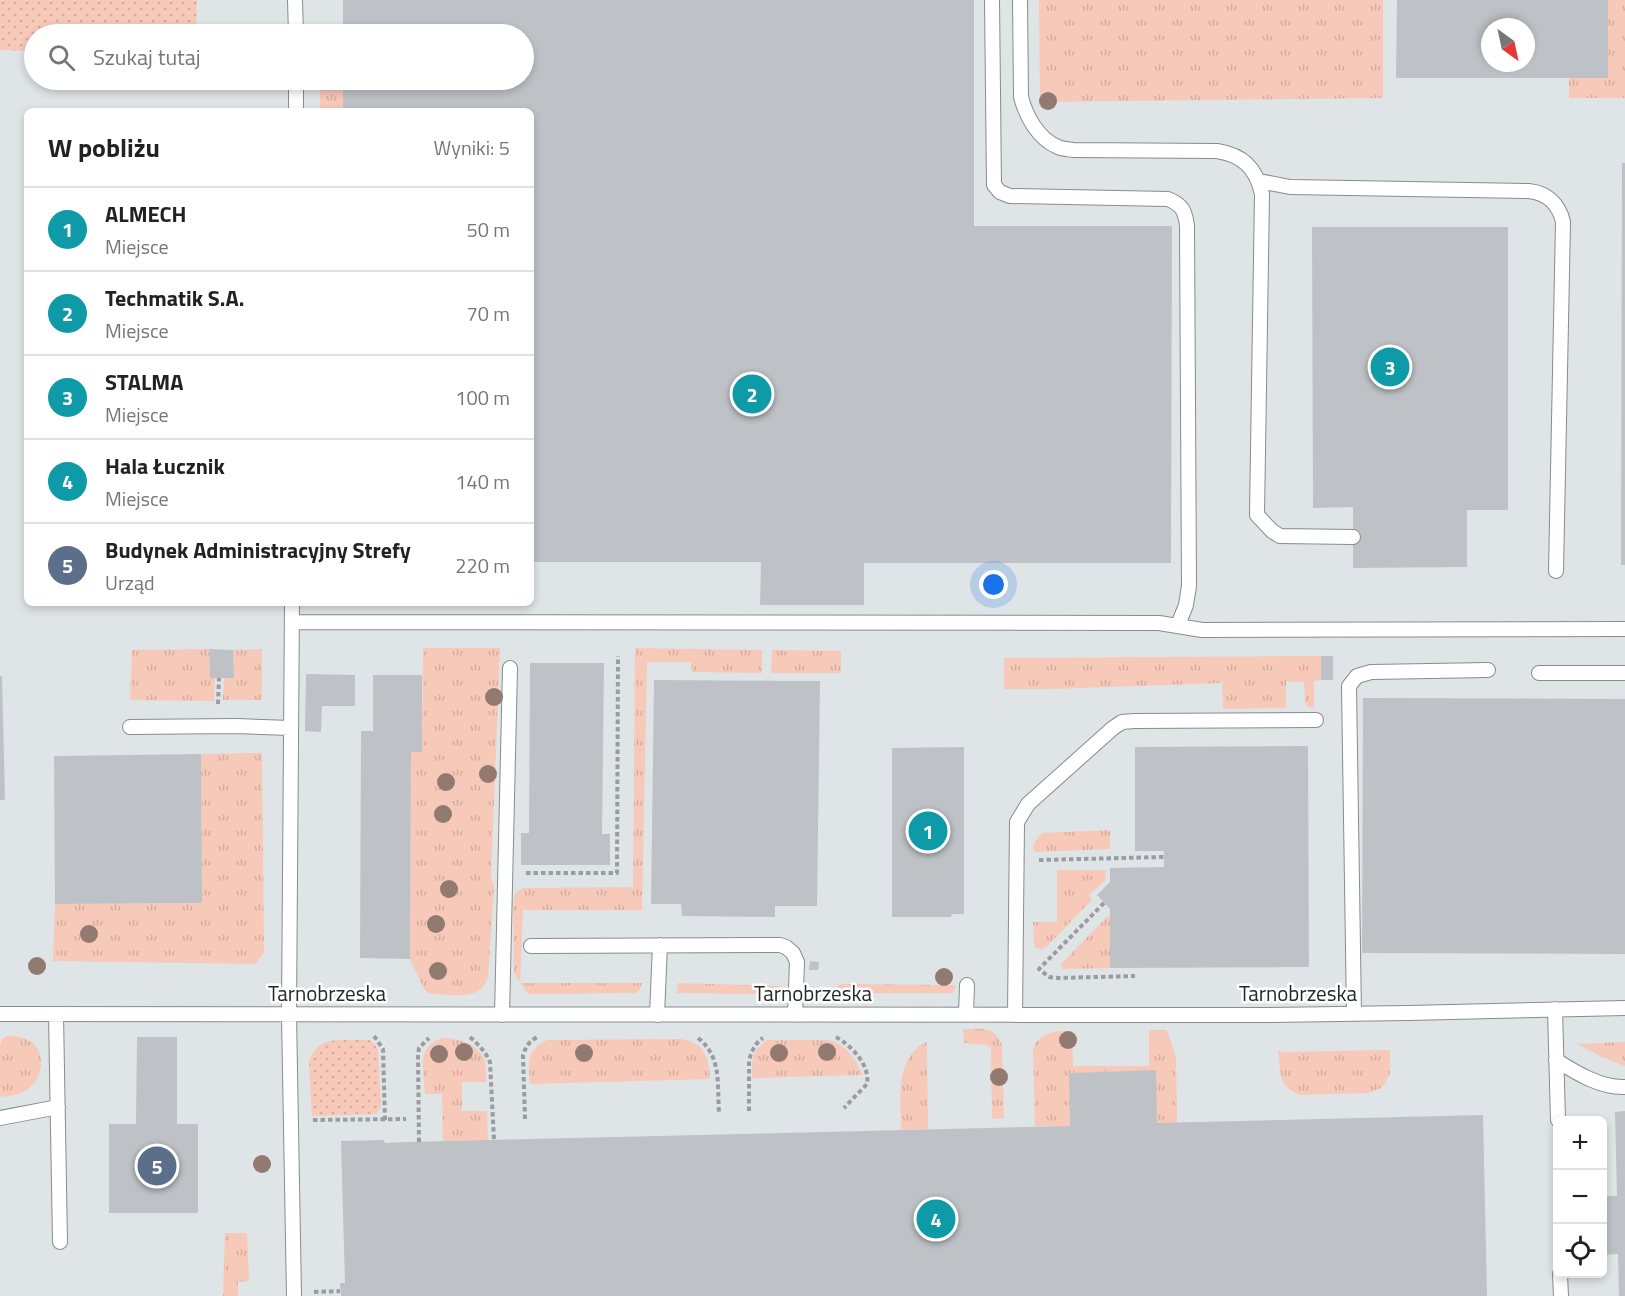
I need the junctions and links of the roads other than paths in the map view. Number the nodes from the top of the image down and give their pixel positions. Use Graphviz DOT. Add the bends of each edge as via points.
graph roads {
  1 [pos="296,0"];
  2 [pos="992,0"];
  3 [pos="1020,0"];
  4 [pos="296,24"];
  5 [pos="296,90"];
  6 [pos="296,108"];
  7 [pos="1259,181"];
  8 [pos="1353,537"];
  9 [pos="1556,571"];
  10 [pos="292,606"];
  11 [pos="292,622"];
  12 [pos="1178,625"];
  13 [pos="1625,628"];
  14 [pos="510,668"];
  15 [pos="1488,670"];
  16 [pos="1539,673"];
  17 [pos="1625,673"];
  18 [pos="1316,720"];
  19 [pos="130,727"];
  20 [pos="291,728"];
  21 [pos="660,945"];
  22 [pos="531,946"];
  23 [pos="967,985"];
  24 [pos="1625,1008"];
  25 [pos="1555,1009"];
  26 [pos="0,1014"];
  27 [pos="56,1014"];
  28 [pos="289,1014"];
  29 [pos="1354,1014"];
  30 [pos="502,1015"];
  31 [pos="657,1015"];
  32 [pos="795,1015"];
  33 [pos="966,1015"];
  34 [pos="1015,1015"];
  35 [pos="1556,1060"];
  36 [pos="1625,1087"];
  37 [pos="58,1107"];
  38 [pos="1558,1116"];
  39 [pos="0,1118"];
  40 [pos="60,1242"];
  41 [pos="1560,1278"];
  42 [pos="294,1296"];
  43 [pos="1561,1296"];
  1 -- 4 [label="lane"];
  2 -- 12 [label="lane" via="994,185 1000,192 1010,196 1168,199 1179,204 1186,214 1189,586"];
  3 -- 7 [label="lane" via="1021,97 1024,109 1043,138 1073,150 1230,153 1253,169"];
  5 -- 6 [label="lane"];
  7 -- 8 [label="lane" via="1262,194 1257,515 1280,536"];
  7 -- 9 [label="lane" via="1290,187 1529,191 1540,192 1555,205 1563,222"];
  10 -- 11 [label="lane"];
  11 -- 12 [label="lane"];
  11 -- 20 [label="lane"];
  12 -- 13 [label="lane" via="1202,630"];
  14 -- 30 [label="lane"];
  15 -- 29 [label="lane" via="1371,672 1357,676 1349,686"];
  16 -- 17 [label="lane"];
  18 -- 34 [label="lane" via="1122,722 1028,804 1017,822"];
  19 -- 20 [label="lane"];
  20 -- 28 [label="lane"];
  21 -- 22 [label="lane"];
  21 -- 31 [label="lane"];
  21 -- 32 [label="lane" via="786,947 797,962"];
  23 -- 33 [label="lane"];
  24 -- 25 [label="lane, Tarnobrzeska"];
  25 -- 29 [label="lane, Tarnobrzeska"];
  25 -- 35 [label="lane"];
  26 -- 27 [label="lane, Tarnobrzeska"];
  27 -- 28 [label="lane, Tarnobrzeska"];
  27 -- 37 [label="lane"];
  28 -- 30 [label="lane, Tarnobrzeska"];
  28 -- 42 [label="lane"];
  29 -- 34 [label="lane, Tarnobrzeska"];
  30 -- 31 [label="lane, Tarnobrzeska"];
  31 -- 32 [label="lane, Tarnobrzeska"];
  32 -- 33 [label="lane, Tarnobrzeska"];
  33 -- 34 [label="lane, Tarnobrzeska"];
  35 -- 36 [label="lane" via="1601,1083"];
  35 -- 38 [label="lane"];
  37 -- 39 [label="lane"];
  37 -- 40 [label="lane"];
  41 -- 43 [label="lane"];
}
